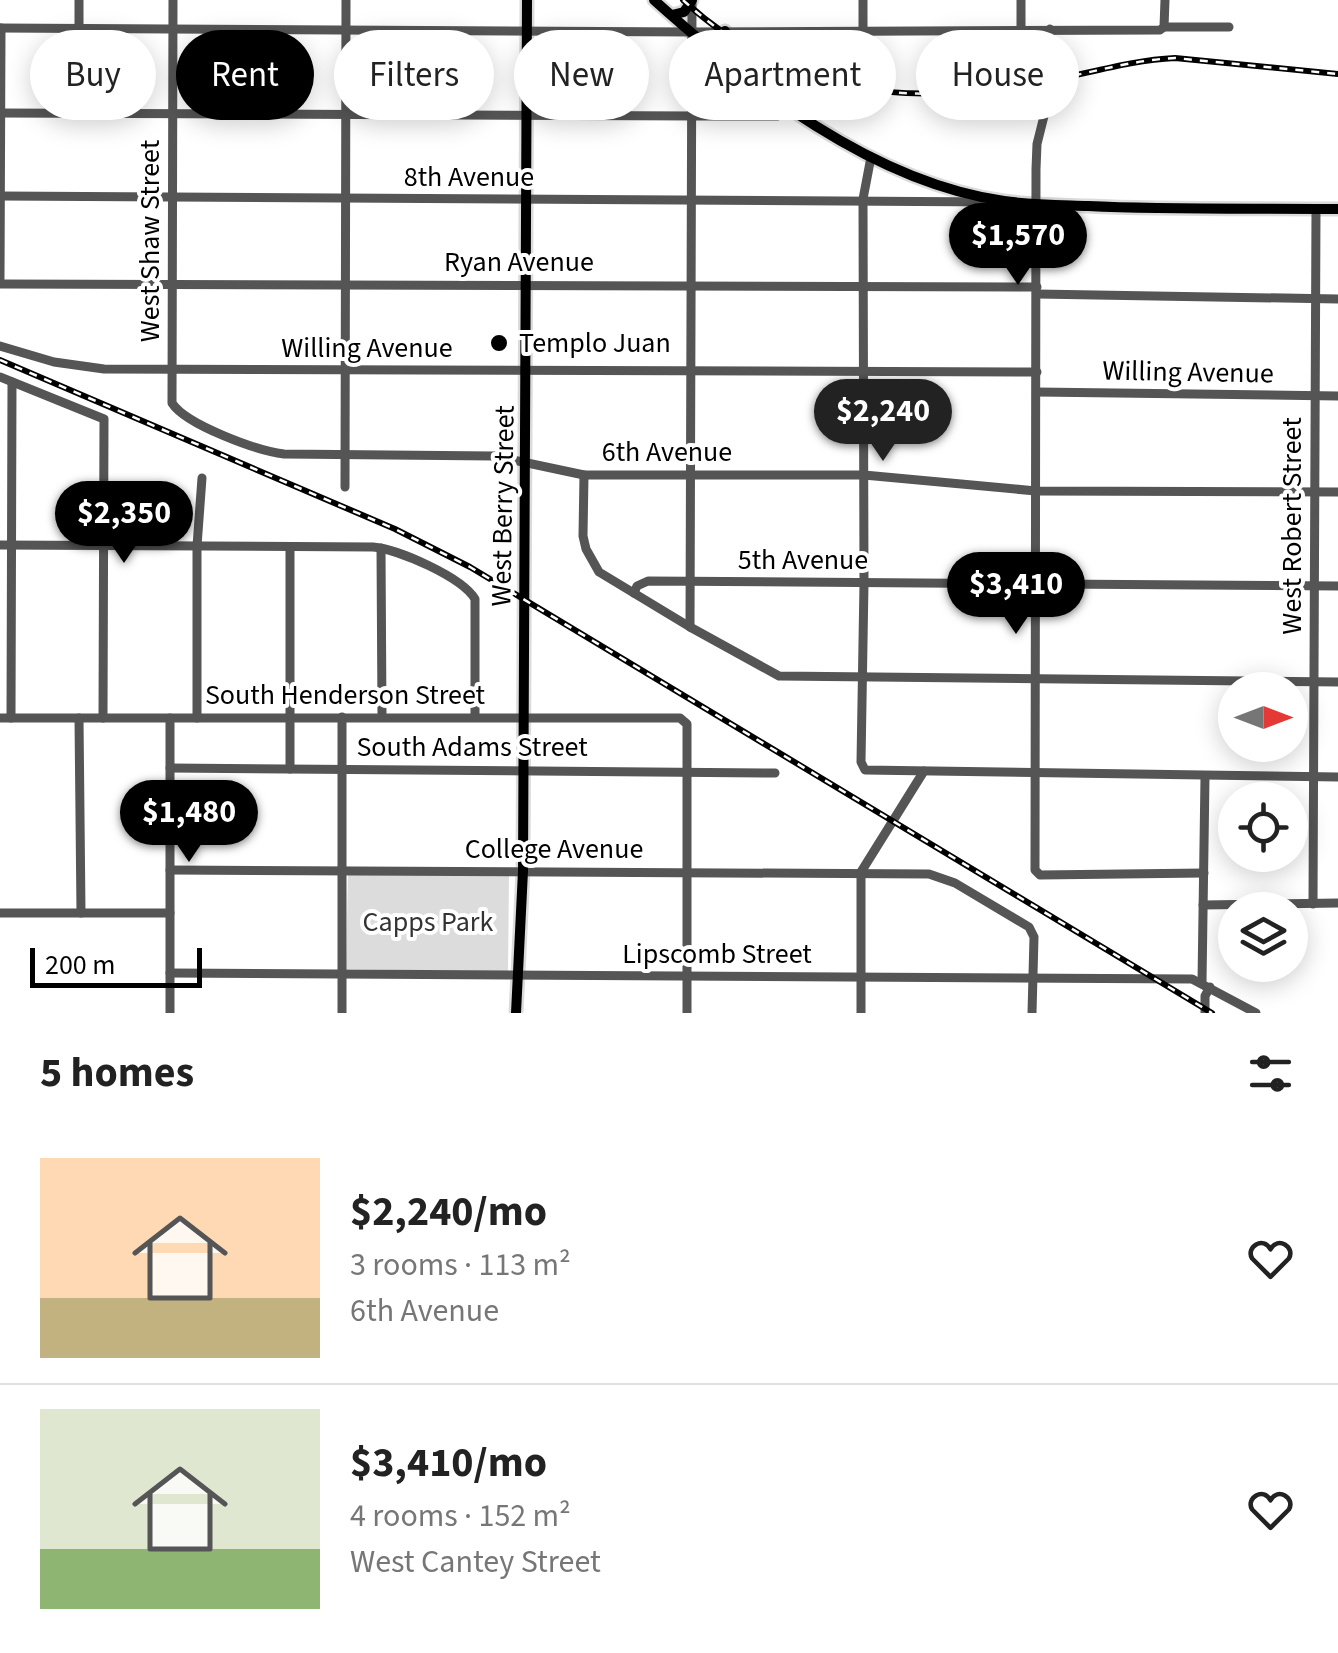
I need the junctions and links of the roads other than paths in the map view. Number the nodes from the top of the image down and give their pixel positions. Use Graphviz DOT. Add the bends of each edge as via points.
graph roads {
  1 [pos="79,0"];
  2 [pos="174,0"];
  3 [pos="346,0"];
  4 [pos="527,0"];
  5 [pos="654,0"];
  6 [pos="692,0"];
  7 [pos="864,0"];
  8 [pos="1021,0"];
  9 [pos="1165,0"];
  10 [pos="672,15"];
  11 [pos="1229,27"];
  12 [pos="0,28"];
  13 [pos="79,28"];
  14 [pos="1162,28"];
  15 [pos="173,29"];
  16 [pos="346,29"];
  17 [pos="863,29"];
  18 [pos="1021,29"];
  19 [pos="1050,29"];
  20 [pos="527,30"];
  21 [pos="691,30"];
  22 [pos="693,30"];
  23 [pos="794,30"];
  24 [pos="0,113"];
  25 [pos="173,114"];
  26 [pos="334,114"];
  27 [pos="346,120"];
  28 [pos="527,120"];
  29 [pos="692,120"];
  30 [pos="807,120"];
  31 [pos="870,158"];
  32 [pos="959,190"];
  33 [pos="0,196"];
  34 [pos="172,198"];
  35 [pos="346,199"];
  36 [pos="863,199"];
  37 [pos="527,200"];
  38 [pos="692,201"];
  39 [pos="1003,201"];
  40 [pos="937,202"];
  41 [pos="1038,204"];
  42 [pos="1316,208"];
  43 [pos="1338,209"];
  44 [pos="0,282"];
  45 [pos="172,284"];
  46 [pos="346,284"];
  47 [pos="527,284"];
  48 [pos="691,286"];
  49 [pos="863,286"];
  50 [pos="1037,290"];
  51 [pos="1316,299"];
  52 [pos="1338,299"];
  53 [pos="0,346"];
  54 [pos="172,370"];
  55 [pos="527,370"];
  56 [pos="691,370"];
  57 [pos="346,371"];
  58 [pos="864,371"];
  59 [pos="1037,372"];
  60 [pos="0,377"];
  61 [pos="12,382"];
  62 [pos="1037,392"];
  63 [pos="1315,396"];
  64 [pos="1338,396"];
  65 [pos="185,416"];
  66 [pos="345,453"];
  67 [pos="526,460"];
  68 [pos="691,473"];
  69 [pos="584,474"];
  70 [pos="864,475"];
  71 [pos="202,478"];
  72 [pos="345,486"];
  73 [pos="1036,491"];
  74 [pos="1315,492"];
  75 [pos="1338,492"];
  76 [pos="0,546"];
  77 [pos="12,546"];
  78 [pos="104,546"];
  79 [pos="197,546"];
  80 [pos="290,547"];
  81 [pos="382,548"];
  82 [pos="691,582"];
  83 [pos="864,583"];
  84 [pos="1036,584"];
  85 [pos="1314,586"];
  86 [pos="1338,586"];
  87 [pos="634,593"];
  88 [pos="690,627"];
  89 [pos="863,679"];
  90 [pos="1035,680"];
  91 [pos="1314,682"];
  92 [pos="1338,682"];
  93 [pos="475,716"];
  94 [pos="524,716"];
  95 [pos="290,717"];
  96 [pos="342,717"];
  97 [pos="382,717"];
  98 [pos="6,718"];
  99 [pos="80,718"];
  100 [pos="104,718"];
  101 [pos="170,718"];
  102 [pos="197,718"];
  103 [pos="170,768"];
  104 [pos="290,769"];
  105 [pos="524,769"];
  106 [pos="342,770"];
  107 [pos="687,770"];
  108 [pos="924,771"];
  109 [pos="1035,772"];
  110 [pos="775,773"];
  111 [pos="1204,777"];
  112 [pos="1313,777"];
  113 [pos="1338,777"];
  114 [pos="342,869"];
  115 [pos="170,870"];
  116 [pos="522,871"];
  117 [pos="687,872"];
  118 [pos="861,872"];
  119 [pos="1204,873"];
  120 [pos="1203,904"];
  121 [pos="1313,904"];
  122 [pos="1338,904"];
  123 [pos="0,913"];
  124 [pos="81,913"];
  125 [pos="170,913"];
  126 [pos="170,973"];
  127 [pos="342,974"];
  128 [pos="687,975"];
  129 [pos="519,976"];
  130 [pos="861,977"];
  131 [pos="1033,977"];
  132 [pos="1206,984"];
  133 [pos="170,1013"];
  134 [pos="342,1013"];
  135 [pos="516,1013"];
  136 [pos="686,1013"];
  137 [pos="861,1013"];
  138 [pos="1032,1013"];
  139 [pos="1205,1013"];
  140 [pos="1256,1013"];
  1 -- 13 [label="street"];
  2 -- 15 [label="street, West Shaw Street"];
  3 -- 16 [label="street"];
  4 -- 20 [label="main road, West Berry Street"];
  5 -- 10 [label="main road"];
  6 -- 10 [label="main road"];
  6 -- 22 [label="street"];
  7 -- 17 [label="street"];
  8 -- 18 [label="street"];
  9 -- 14 [label="street"];
  10 -- 21 [label="main road"];
  11 -- 14 [label="street"];
  12 -- 13 [label="street"];
  12 -- 24 [label="street"];
  13 -- 15 [label="street"];
  14 -- 19 [label="street"];
  15 -- 16 [label="street"];
  15 -- 25 [label="street, West Shaw Street"];
  16 -- 20 [label="street"];
  17 -- 18 [label="street"];
  17 -- 23 [label="street"];
  18 -- 19 [label="street"];
  19 -- 41 [label="street" via="1048,100 1037,144"];
  24 -- 25 [label="street"];
  24 -- 33 [label="street"];
  25 -- 26 [label="street"];
  25 -- 34 [label="street, West Shaw Street"];
  27 -- 35 [label="street"];
  28 -- 37 [label="main road, West Berry Street"];
  29 -- 38 [label="street"];
  30 -- 31 [label="main road"];
  31 -- 32 [label="main road"];
  31 -- 36 [label="street"];
  32 -- 39 [label="main road"];
  32 -- 40 [label="street"];
  33 -- 34 [label="street, 8th Avenue"];
  33 -- 44 [label="street"];
  34 -- 35 [label="street, 8th Avenue"];
  34 -- 45 [label="street, West Shaw Street"];
  35 -- 37 [label="street, 8th Avenue"];
  35 -- 46 [label="street"];
  36 -- 38 [label="street, 8th Avenue"];
  36 -- 40 [label="street, 8th Avenue"];
  36 -- 49 [label="street"];
  37 -- 38 [label="street, 8th Avenue"];
  37 -- 47 [label="main road, West Berry Street"];
  38 -- 48 [label="street"];
  39 -- 40 [label="street, 8th Avenue"];
  39 -- 41 [label="main road, 8th Avenue"];
  41 -- 42 [label="main road, 8th Avenue"];
  41 -- 50 [label="street"];
  42 -- 43 [label="main road, 8th Avenue"];
  42 -- 51 [label="street, West Robert Street"];
  44 -- 45 [label="street, Ryan Avenue"];
  45 -- 46 [label="street, Ryan Avenue"];
  45 -- 54 [label="street, West Shaw Street"];
  46 -- 47 [label="street, Ryan Avenue"];
  46 -- 57 [label="street"];
  47 -- 48 [label="street, Ryan Avenue"];
  47 -- 55 [label="main road, West Berry Street"];
  48 -- 49 [label="street, Ryan Avenue"];
  48 -- 56 [label="street"];
  49 -- 50 [label="street, Ryan Avenue"];
  49 -- 58 [label="street"];
  50 -- 51 [label="street, Ryan Avenue"];
  50 -- 59 [label="street"];
  51 -- 52 [label="street, Ryan Avenue"];
  51 -- 63 [label="street, West Robert Street"];
  53 -- 54 [label="street, Willing Avenue" via="78,366"];
  54 -- 57 [label="street, Willing Avenue"];
  54 -- 65 [label="street, West Shaw Street" via="172,403"];
  55 -- 56 [label="street, Willing Avenue"];
  55 -- 57 [label="street, Willing Avenue"];
  55 -- 67 [label="main road, West Berry Street"];
  56 -- 58 [label="street, Willing Avenue"];
  56 -- 68 [label="street"];
  57 -- 66 [label="street"];
  58 -- 59 [label="street, Willing Avenue"];
  58 -- 70 [label="street"];
  59 -- 62 [label="street"];
  60 -- 61 [label="street"];
  61 -- 77 [label="street"];
  61 -- 78 [label="street" via="104,419"];
  62 -- 63 [label="street, Willing Avenue"];
  62 -- 73 [label="street"];
  63 -- 64 [label="street, Willing Avenue"];
  63 -- 74 [label="street, West Robert Street"];
  65 -- 66 [label="street, 6th Avenue" via="272,452"];
  66 -- 67 [label="street, 6th Avenue"];
  66 -- 72 [label="street"];
  67 -- 69 [label="street, 6th Avenue"];
  67 -- 94 [label="main road, West Berry Street"];
  68 -- 69 [label="street, 6th Avenue"];
  68 -- 70 [label="street, 6th Avenue"];
  68 -- 82 [label="street"];
  69 -- 87 [label="street" via="586,549 599,572"];
  70 -- 73 [label="street, 6th Avenue"];
  70 -- 83 [label="street"];
  71 -- 79 [label="street"];
  73 -- 74 [label="street, 6th Avenue"];
  73 -- 84 [label="street"];
  74 -- 75 [label="street, 6th Avenue"];
  74 -- 85 [label="street, West Robert Street"];
  76 -- 77 [label="street"];
  77 -- 78 [label="street"];
  77 -- 98 [label="street"];
  78 -- 79 [label="street"];
  78 -- 100 [label="street"];
  79 -- 80 [label="street"];
  79 -- 102 [label="street"];
  80 -- 81 [label="street"];
  80 -- 95 [label="street"];
  81 -- 93 [label="street" via="462,583 475,599"];
  81 -- 97 [label="street"];
  82 -- 83 [label="street, 5th Avenue"];
  82 -- 87 [label="street, 5th Avenue" via="648,582"];
  82 -- 88 [label="street"];
  83 -- 84 [label="street, 5th Avenue"];
  83 -- 89 [label="street"];
  84 -- 85 [label="street, 5th Avenue"];
  84 -- 90 [label="street"];
  85 -- 86 [label="street, 5th Avenue"];
  85 -- 91 [label="street, West Robert Street"];
  87 -- 88 [label="street"];
  88 -- 89 [label="street" via="779,676"];
  89 -- 90 [label="street"];
  89 -- 108 [label="street" via="864,770"];
  90 -- 91 [label="street"];
  90 -- 109 [label="street"];
  91 -- 92 [label="street"];
  91 -- 112 [label="street, West Robert Street"];
  93 -- 94 [label="street, South Henderson Street"];
  93 -- 97 [label="street, South Henderson Street"];
  94 -- 105 [label="main road, West Berry Street"];
  94 -- 107 [label="street, South Henderson Street" via="680,718 687,724"];
  95 -- 96 [label="street, South Henderson Street"];
  95 -- 102 [label="street, South Henderson Street"];
  95 -- 104 [label="street"];
  96 -- 97 [label="street, South Henderson Street"];
  96 -- 106 [label="street"];
  98 -- 99 [label="street, South Henderson Street"];
  99 -- 100 [label="street, South Henderson Street"];
  99 -- 124 [label="street"];
  100 -- 101 [label="street, South Henderson Street"];
  101 -- 102 [label="street, South Henderson Street"];
  101 -- 103 [label="street"];
  103 -- 104 [label="street, South Adams Street"];
  103 -- 115 [label="street"];
  104 -- 106 [label="street, South Adams Street"];
  105 -- 106 [label="street, South Adams Street"];
  105 -- 107 [label="street, South Adams Street"];
  105 -- 116 [label="main road, West Berry Street"];
  106 -- 114 [label="street"];
  107 -- 110 [label="street, South Adams Street"];
  107 -- 117 [label="street"];
  108 -- 109 [label="street"];
  108 -- 118 [label="street"];
  109 -- 111 [label="street"];
  109 -- 119 [label="street" via="1036,874"];
  111 -- 112 [label="street"];
  111 -- 119 [label="street"];
  112 -- 113 [label="street"];
  112 -- 121 [label="street, West Robert Street"];
  114 -- 115 [label="street, College Avenue"];
  114 -- 116 [label="street, College Avenue"];
  114 -- 127 [label="street"];
  115 -- 125 [label="street"];
  116 -- 117 [label="street, College Avenue"];
  116 -- 129 [label="main road, West Berry Street"];
  117 -- 118 [label="street, College Avenue"];
  117 -- 128 [label="street"];
  118 -- 130 [label="street"];
  118 -- 131 [label="street, College Avenue" via="937,876 1029,928"];
  119 -- 120 [label="street"];
  120 -- 121 [label="street"];
  120 -- 132 [label="street"];
  121 -- 122 [label="street"];
  123 -- 124 [label="street"];
  124 -- 125 [label="street"];
  125 -- 126 [label="street"];
  126 -- 127 [label="street, Lipscomb Street"];
  126 -- 133 [label="street"];
  127 -- 129 [label="street, Lipscomb Street"];
  127 -- 134 [label="street"];
  128 -- 129 [label="street, Lipscomb Street"];
  128 -- 130 [label="street, Lipscomb Street"];
  128 -- 136 [label="street"];
  129 -- 135 [label="main road, West Berry Street"];
  130 -- 131 [label="street, Lipscomb Street"];
  130 -- 137 [label="street"];
  131 -- 132 [label="street, Lipscomb Street"];
  131 -- 138 [label="street"];
  132 -- 139 [label="street"];
  132 -- 140 [label="street, Lipscomb Street"];
}
